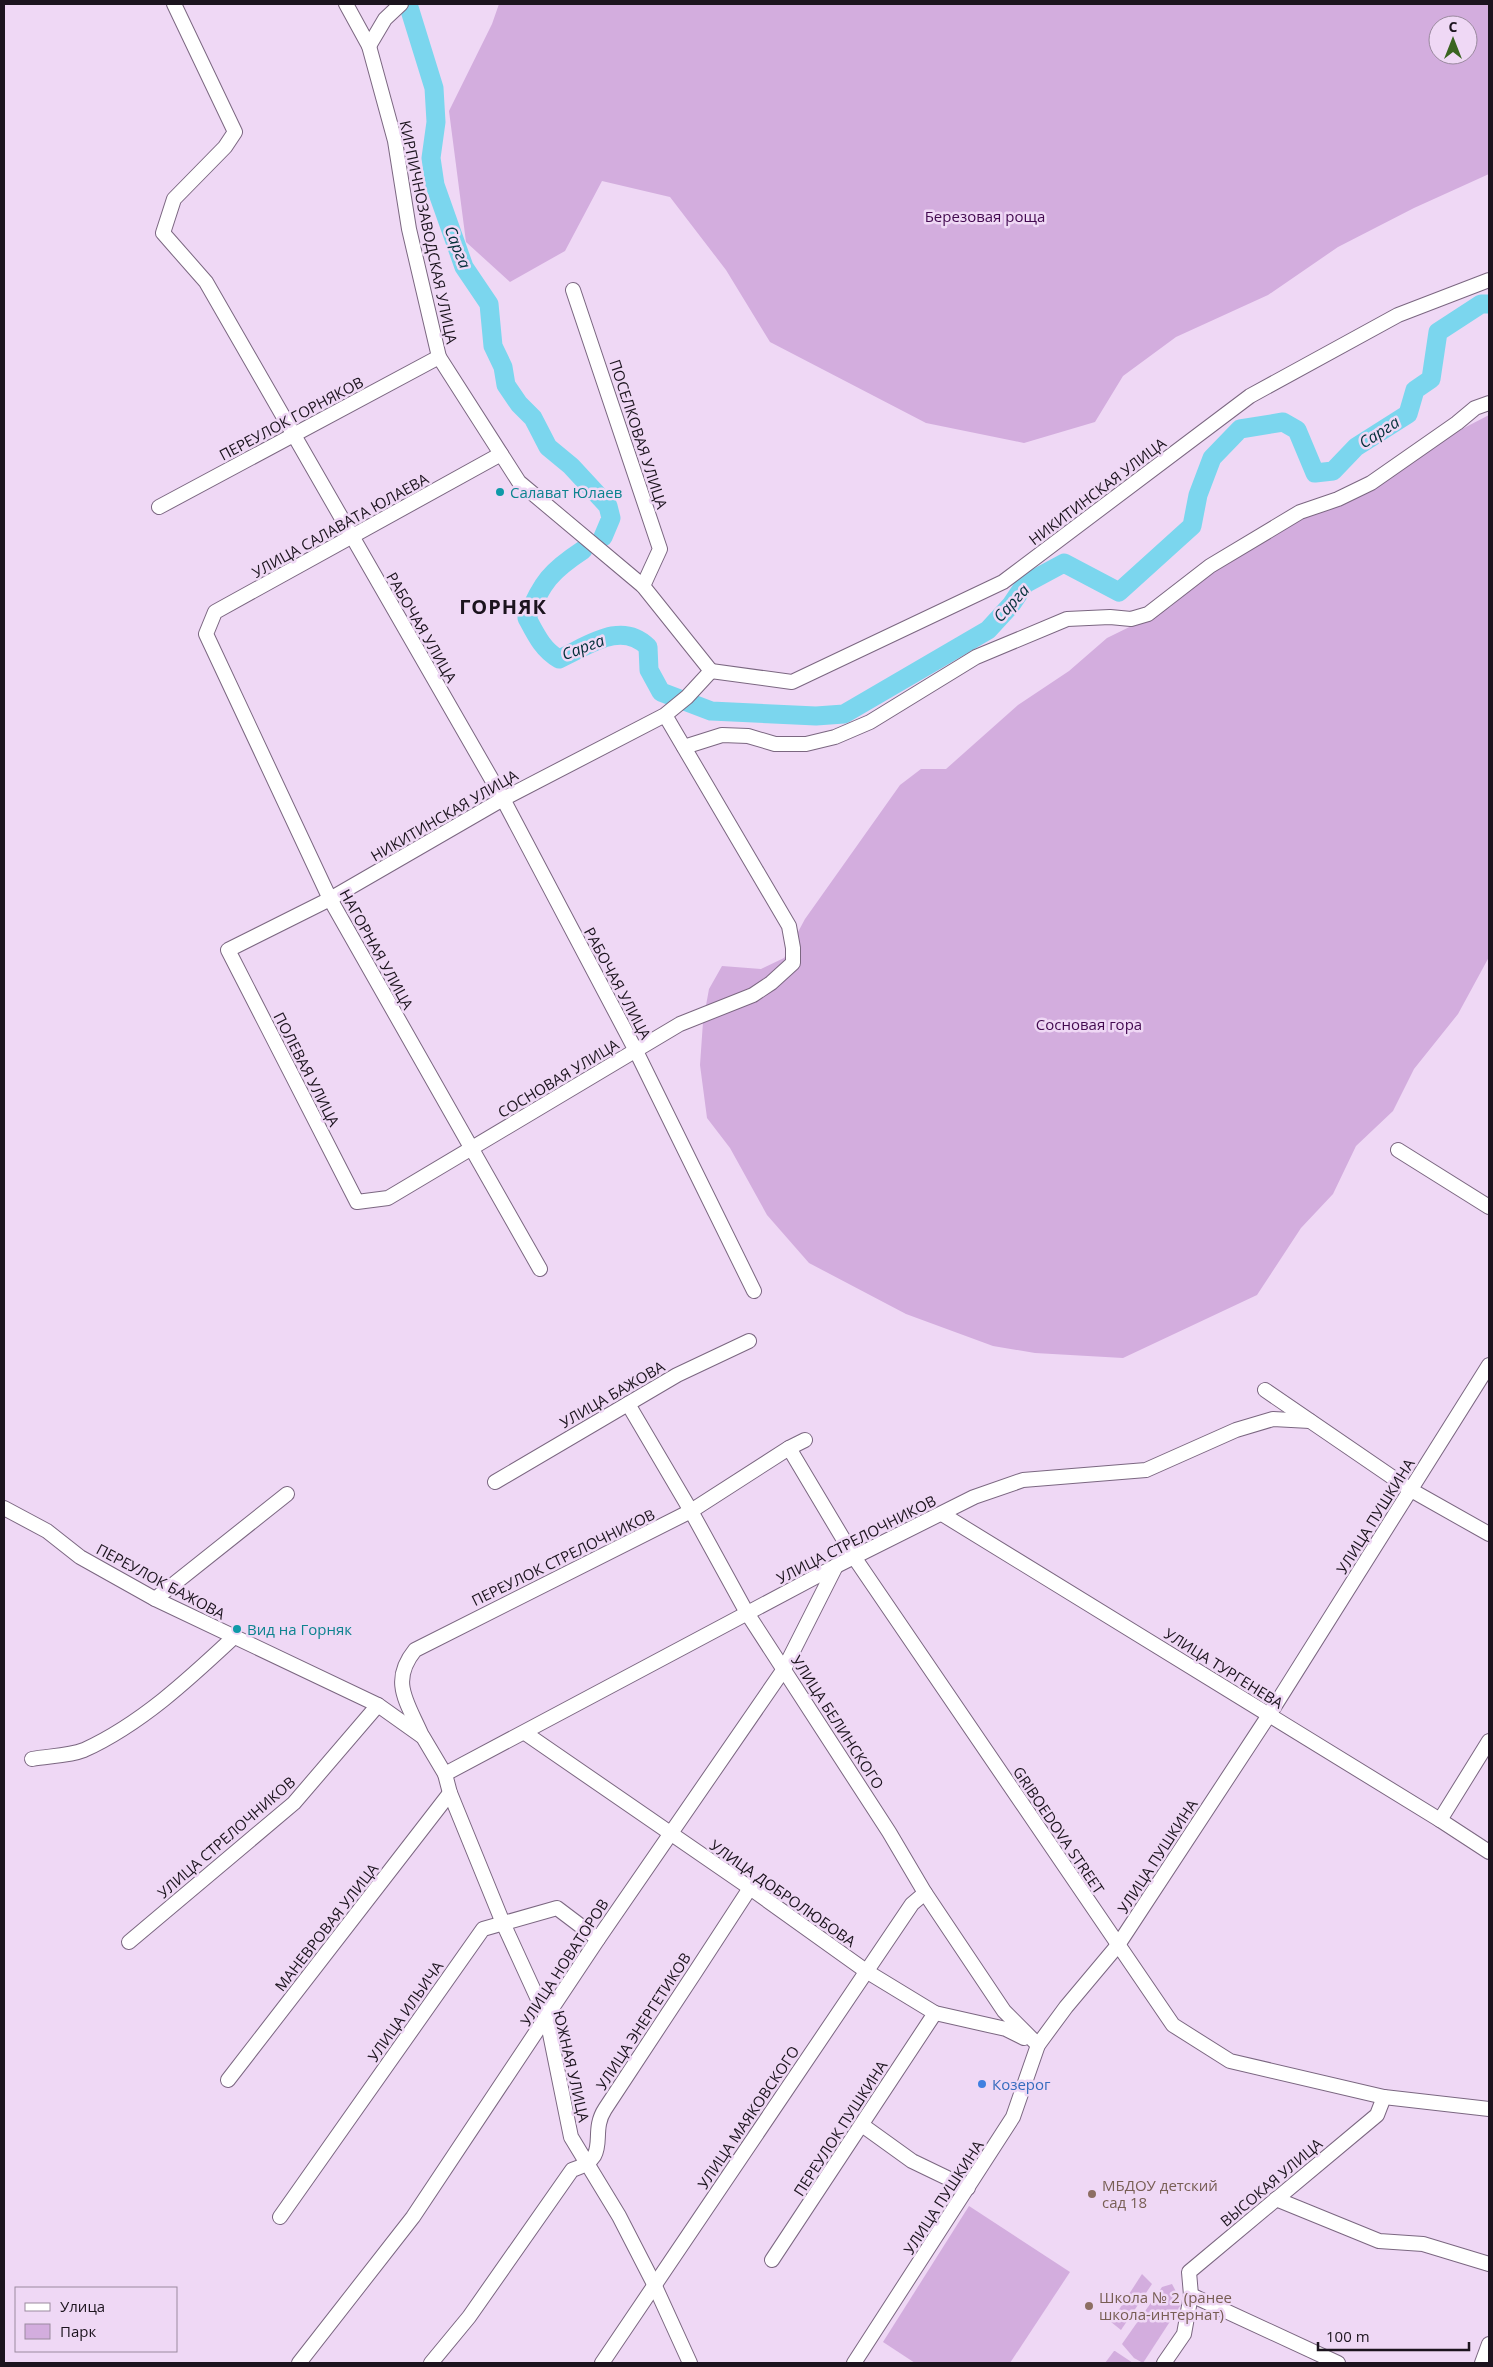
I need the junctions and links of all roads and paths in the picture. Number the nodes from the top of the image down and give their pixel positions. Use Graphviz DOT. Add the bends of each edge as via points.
graph roads {
  1 [pos="174,4"];
  2 [pos="346,4"];
  3 [pos="401,4"];
  4 [pos="369,46"];
  5 [pos="1489,280"];
  6 [pos="573,290"];
  7 [pos="439,357"];
  8 [pos="1489,403"];
  9 [pos="293,435"];
  10 [pos="501,454"];
  11 [pos="159,507"];
  12 [pos="351,537"];
  13 [pos="643,586"];
  14 [pos="206,634"];
  15 [pos="710,671"];
  16 [pos="676,706"];
  17 [pos="684,747"];
  18 [pos="503,799"];
  19 [pos="330,899"];
  20 [pos="228,950"];
  21 [pos="636,1051"];
  22 [pos="472,1149"];
  23 [pos="1398,1150"];
  24 [pos="357,1202"];
  25 [pos="1489,1206"];
  26 [pos="540,1269"];
  27 [pos="754,1291"];
  28 [pos="749,1341"];
  29 [pos="1489,1365"];
  30 [pos="1265,1390"];
  31 [pos="628,1404"];
  32 [pos="1310,1420"];
  33 [pos="805,1440"];
  34 [pos="789,1448"];
  35 [pos="495,1482"];
  36 [pos="1411,1490"];
  37 [pos="287,1494"];
  38 [pos="4,1508"];
  39 [pos="691,1511"];
  40 [pos="942,1514"];
  41 [pos="1489,1534"];
  42 [pos="854,1557"];
  43 [pos="836,1566"];
  44 [pos="155,1599"];
  45 [pos="747,1613"];
  46 [pos="234,1637"];
  47 [pos="784,1669"];
  48 [pos="378,1705"];
  49 [pos="1269,1715"];
  50 [pos="525,1733"];
  51 [pos="423,1736"];
  52 [pos="1489,1741"];
  53 [pos="32,1759"];
  54 [pos="445,1774"];
  55 [pos="450,1793"];
  56 [pos="1440,1820"];
  57 [pos="669,1834"];
  58 [pos="1489,1852"];
  59 [pos="750,1888"];
  60 [pos="925,1893"];
  61 [pos="503,1923"];
  62 [pos="598,1939"];
  63 [pos="129,1942"];
  64 [pos="1118,1945"];
  65 [pos="866,1971"];
  66 [pos="936,2013"];
  67 [pos="546,2019"];
  68 [pos="1038,2045"];
  69 [pos="228,2080"];
  70 [pos="1384,2097"];
  71 [pos="1489,2109"];
  72 [pos="862,2125"];
  73 [pos="588,2165"];
  74 [pos="968,2188"];
  75 [pos="1276,2199"];
  76 [pos="280,2217"];
  77 [pos="772,2260"];
  78 [pos="1489,2264"];
  79 [pos="654,2284"];
  80 [pos="1191,2295"];
  81 [pos="1489,2344"];
  82 [pos="298,2363"];
  83 [pos="432,2363"];
  84 [pos="602,2363"];
  85 [pos="690,2363"];
  86 [pos="854,2363"];
  87 [pos="1164,2363"];
  88 [pos="1338,2363"];
  89 [pos="1482,2363"];
  1 -- 9 [label="street, РАБОЧАЯ УЛИЦА" via="235,132 225,147 174,200 163,233 206,282"];
  2 -- 4 [label="street, КИРПИЧНОЗАВОДСКАЯ УЛИЦА"];
  3 -- 4 [label="street" via="385,19"];
  4 -- 7 [label="street, КИРПИЧНОЗАВОДСКАЯ УЛИЦА" via="396,141 409,230"];
  5 -- 15 [label="street, НИКИТИНСКАЯ УЛИЦА" via="1398,315 1250,396 1003,582 792,682"];
  6 -- 13 [label="street, ПОСЕЛКОВАЯ УЛИЦА" via="660,548"];
  7 -- 9 [label="street, ПЕРЕУЛОК ГОРНЯКОВ"];
  7 -- 10 [label="street, КИРПИЧНОЗАВОДСКАЯ УЛИЦА"];
  8 -- 17 [label="street" via="1475,408 1371,483 1300,512 1210,566 1148,614 1131,619 1067,619 976,657 870,722 835,737 806,744 775,744 748,736 722,735"];
  9 -- 11 [label="street, ПЕРЕУЛОК ГОРНЯКОВ"];
  9 -- 12 [label="street, РАБОЧАЯ УЛИЦА"];
  10 -- 12 [label="street, УЛИЦА САЛАВАТА ЮЛАЕВА"];
  10 -- 13 [label="street, КИРПИЧНОЗАВОДСКАЯ УЛИЦА" via="519,482"];
  12 -- 14 [label="street, УЛИЦА САЛАВАТА ЮЛАЕВА" via="215,612"];
  12 -- 18 [label="street, РАБОЧАЯ УЛИЦА"];
  13 -- 15 [label="street, КИРПИЧНОЗАВОДСКАЯ УЛИЦА"];
  14 -- 19 [label="street, НАГОРНАЯ УЛИЦА"];
  15 -- 16 [label="street"];
  16 -- 17 [label="street"];
  16 -- 18 [label="street, НИКИТИНСКАЯ УЛИЦА"];
  17 -- 21 [label="street, СОСНОВАЯ УЛИЦА" via="789,926 793,963 753,995 680,1024"];
  18 -- 19 [label="street, НИКИТИНСКАЯ УЛИЦА"];
  18 -- 21 [label="street, РАБОЧАЯ УЛИЦА"];
  19 -- 20 [label="street, НИКИТИНСКАЯ УЛИЦА"];
  19 -- 22 [label="street, НАГОРНАЯ УЛИЦА"];
  20 -- 24 [label="street, ПОЛЕВАЯ УЛИЦА"];
  21 -- 22 [label="street, СОСНОВАЯ УЛИЦА"];
  21 -- 27 [label="street, РАБОЧАЯ УЛИЦА"];
  22 -- 24 [label="street, СОСНОВАЯ УЛИЦА" via="388,1198"];
  22 -- 26 [label="street, НАГОРНАЯ УЛИЦА"];
  23 -- 25 [label="street"];
  28 -- 31 [label="street, УЛИЦА БАЖОВА" via="677,1375"];
  29 -- 36 [label="street, УЛИЦА ПУШКИНА"];
  30 -- 32 [label="street"];
  31 -- 35 [label="street, УЛИЦА БАЖОВА"];
  31 -- 39 [label="street, УЛИЦА БЕЛИНСКОГО"];
  32 -- 36 [label="street"];
  32 -- 40 [label="street, УЛИЦА СТРЕЛОЧНИКОВ" via="1273,1419 1236,1430 1146,1470 1024,1480 974,1498"];
  33 -- 34 [label="street, ПЕРЕУЛОК СТРЕЛОЧНИКОВ"];
  34 -- 39 [label="street, ПЕРЕУЛОК СТРЕЛОЧНИКОВ"];
  34 -- 42 [label="street, GRIBOEDOVA STREET"];
  36 -- 41 [label="street"];
  36 -- 49 [label="street, УЛИЦА ПУШКИНА"];
  37 -- 44 [label="street"];
  38 -- 44 [label="street, ПЕРЕУЛОК БАЖОВА" via="47,1531 80,1557"];
  39 -- 45 [label="street, УЛИЦА БЕЛИНСКОГО"];
  39 -- 51 [label="street, ПЕРЕУЛОК СТРЕЛОЧНИКОВ" via="415,1650 404,1663 401,1689"];
  40 -- 42 [label="street, УЛИЦА СТРЕЛОЧНИКОВ"];
  40 -- 49 [label="street, УЛИЦА ТУРГЕНЕВА"];
  42 -- 43 [label="street, УЛИЦА СТРЕЛОЧНИКОВ"];
  42 -- 64 [label="street, GRIBOEDOVA STREET"];
  43 -- 45 [label="street, УЛИЦА СТРЕЛОЧНИКОВ"];
  43 -- 47 [label="street, УЛИЦА НОВАТОРОВ"];
  44 -- 46 [label="street, ПЕРЕУЛОК БАЖОВА"];
  45 -- 47 [label="street, УЛИЦА БЕЛИНСКОГО"];
  45 -- 50 [label="street, УЛИЦА СТРЕЛОЧНИКОВ"];
  46 -- 48 [label="street, ЮЖНАЯ УЛИЦА"];
  46 -- 53 [label="street, ПЕРЕУЛОК БАЖОВА" via="169,1695 121,1729 83,1750"];
  47 -- 57 [label="street, УЛИЦА НОВАТОРОВ"];
  47 -- 60 [label="street, УЛИЦА БЕЛИНСКОГО"];
  48 -- 51 [label="street, ЮЖНАЯ УЛИЦА"];
  48 -- 63 [label="street, УЛИЦА СТРЕЛОЧНИКОВ" via="294,1803"];
  49 -- 56 [label="street, УЛИЦА ТУРГЕНЕВА"];
  49 -- 64 [label="street, УЛИЦА ПУШКИНА"];
  50 -- 54 [label="street, УЛИЦА СТРЕЛОЧНИКОВ"];
  50 -- 57 [label="street, УЛИЦА ДОБРОЛЮБОВА"];
  51 -- 54 [label="street, ЮЖНАЯ УЛИЦА"];
  52 -- 56 [label="street"];
  54 -- 55 [label="street, ЮЖНАЯ УЛИЦА"];
  55 -- 61 [label="street, ЮЖНАЯ УЛИЦА"];
  55 -- 69 [label="street, МАНЕВРОВАЯ УЛИЦА"];
  56 -- 58 [label="street, УЛИЦА ТУРГЕНЕВА"];
  57 -- 59 [label="street, УЛИЦА ДОБРОЛЮБОВА"];
  57 -- 62 [label="street, УЛИЦА НОВАТОРОВ"];
  59 -- 65 [label="street, УЛИЦА ДОБРОЛЮБОВА"];
  59 -- 73 [label="street, УЛИЦА ЭНЕРГЕТИКОВ" via="603,2113 594,2159"];
  60 -- 65 [label="street, УЛИЦА МАЯКОВСКОГО" via="912,1904"];
  60 -- 68 [label="street, УЛИЦА БЕЛИНСКОГО" via="1004,2011"];
  61 -- 62 [label="street, УЛИЦА ИЛЬИЧА" via="557,1908"];
  61 -- 67 [label="street, ЮЖНАЯ УЛИЦА"];
  61 -- 76 [label="street, УЛИЦА ИЛЬИЧА" via="483,1929"];
  62 -- 67 [label="street, УЛИЦА НОВАТОРОВ"];
  64 -- 68 [label="street, УЛИЦА ПУШКИНА"];
  64 -- 70 [label="street, GRIBOEDOVA STREET" via="1173,2025 1230,2061"];
  65 -- 66 [label="street, УЛИЦА ДОБРОЛЮБОВА"];
  65 -- 79 [label="street, УЛИЦА МАЯКОВСКОГО"];
  66 -- 68 [label="street, УЛИЦА ДОБРОЛЮБОВА" via="1006,2029"];
  66 -- 72 [label="street, ПЕРЕУЛОК ПУШКИНА"];
  67 -- 73 [label="street, ЮЖНАЯ УЛИЦА" via="571,2137"];
  67 -- 82 [label="street, УЛИЦА НОВАТОРОВ" via="413,2217"];
  68 -- 74 [label="street, УЛИЦА ПУШКИНА" via="1013,2117"];
  70 -- 71 [label="street, GRIBOEDOVA STREET"];
  70 -- 75 [label="street, ВЫСОКАЯ УЛИЦА" via="1377,2115"];
  72 -- 74 [label="street" via="912,2161"];
  72 -- 77 [label="street, ПЕРЕУЛОК ПУШКИНА"];
  73 -- 79 [label="street, ЮЖНАЯ УЛИЦА"];
  73 -- 83 [label="street" via="572,2170 469,2317"];
  74 -- 86 [label="street, УЛИЦА ПУШКИНА"];
  75 -- 78 [label="street" via="1379,2241 1423,2244"];
  75 -- 80 [label="street, ВЫСОКАЯ УЛИЦА" via="1190,2272"];
  79 -- 84 [label="street, УЛИЦА МАЯКОВСКОГО"];
  79 -- 85 [label="street, ЮЖНАЯ УЛИЦА"];
  80 -- 87 [label="street, ВЫСОКАЯ УЛИЦА" via="1184,2334"];
  80 -- 88 [label="street"];
  81 -- 89 [label="street"];
}
